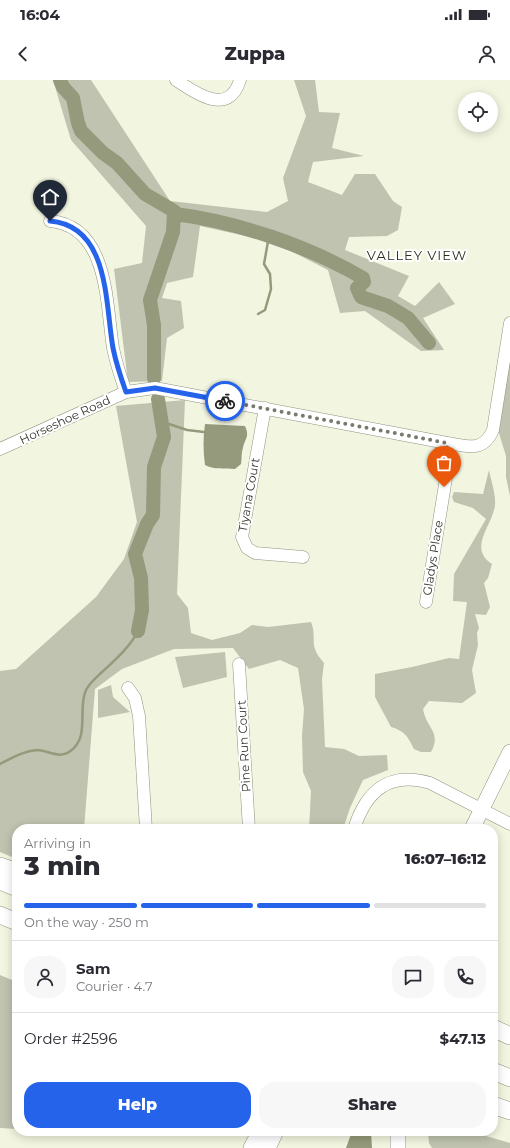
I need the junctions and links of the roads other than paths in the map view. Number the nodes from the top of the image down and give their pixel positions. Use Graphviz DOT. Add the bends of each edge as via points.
graph roads {
  1 [pos="176,80"];
  2 [pos="240,80"];
  3 [pos="50,221"];
  4 [pos="510,322"];
  5 [pos="126,392"];
  6 [pos="265,408"];
  7 [pos="447,443"];
  8 [pos="0,449"];
  9 [pos="303,556"];
  10 [pos="426,602"];
  11 [pos="239,664"];
  12 [pos="128,688"];
  13 [pos="510,752"];
  14 [pos="482,809"];
  15 [pos="146,824"];
  16 [pos="249,824"];
  17 [pos="356,824"];
  18 [pos="474,824"];
  19 [pos="510,824"];
  20 [pos="0,866"];
  21 [pos="12,870"];
  22 [pos="0,881"];
  23 [pos="12,886"];
  24 [pos="0,916"];
  25 [pos="12,920"];
  26 [pos="498,1030"];
  27 [pos="510,1036"];
  28 [pos="498,1073"];
  29 [pos="510,1078"];
  30 [pos="498,1107"];
  31 [pos="510,1111"];
  32 [pos="258,1136"];
  33 [pos="273,1136"];
  34 [pos="398,1136"];
  35 [pos="252,1148"];
  36 [pos="267,1148"];
  37 [pos="398,1148"];
  1 -- 2 [label="street" via="200,96 218,100 233,93"];
  3 -- 5 [label="street" via="73,226 92,249 100,265 113,350"];
  4 -- 7 [label="street, Horseshoe Road" via="490,438 484,444 470,446"];
  5 -- 6 [label="street, Horseshoe Road" via="155,388"];
  5 -- 8 [label="street, Horseshoe Road"];
  6 -- 7 [label="street, Horseshoe Road"];
  6 -- 9 [label="street, Tiyana Court" via="242,537 247,548 255,553"];
  7 -- 10 [label="street, Gladys Place" via="447,472"];
  11 -- 16 [label="street, Pine Run Court"];
  12 -- 15 [label="street" via="135,698 139,716"];
  13 -- 14 [label="main road"];
  14 -- 17 [label="street" via="430,784 404,779 391,782 369,796"];
  14 -- 18 [label="main road"];
  14 -- 19 [label="street"];
  20 -- 21 [label="highway"];
  22 -- 23 [label="highway"];
  24 -- 25 [label="highway"];
  26 -- 27 [label="highway"];
  28 -- 29 [label="highway"];
  30 -- 31 [label="highway"];
  32 -- 35 [label="highway"];
  33 -- 36 [label="highway"];
  34 -- 37 [label="main road"];
}
